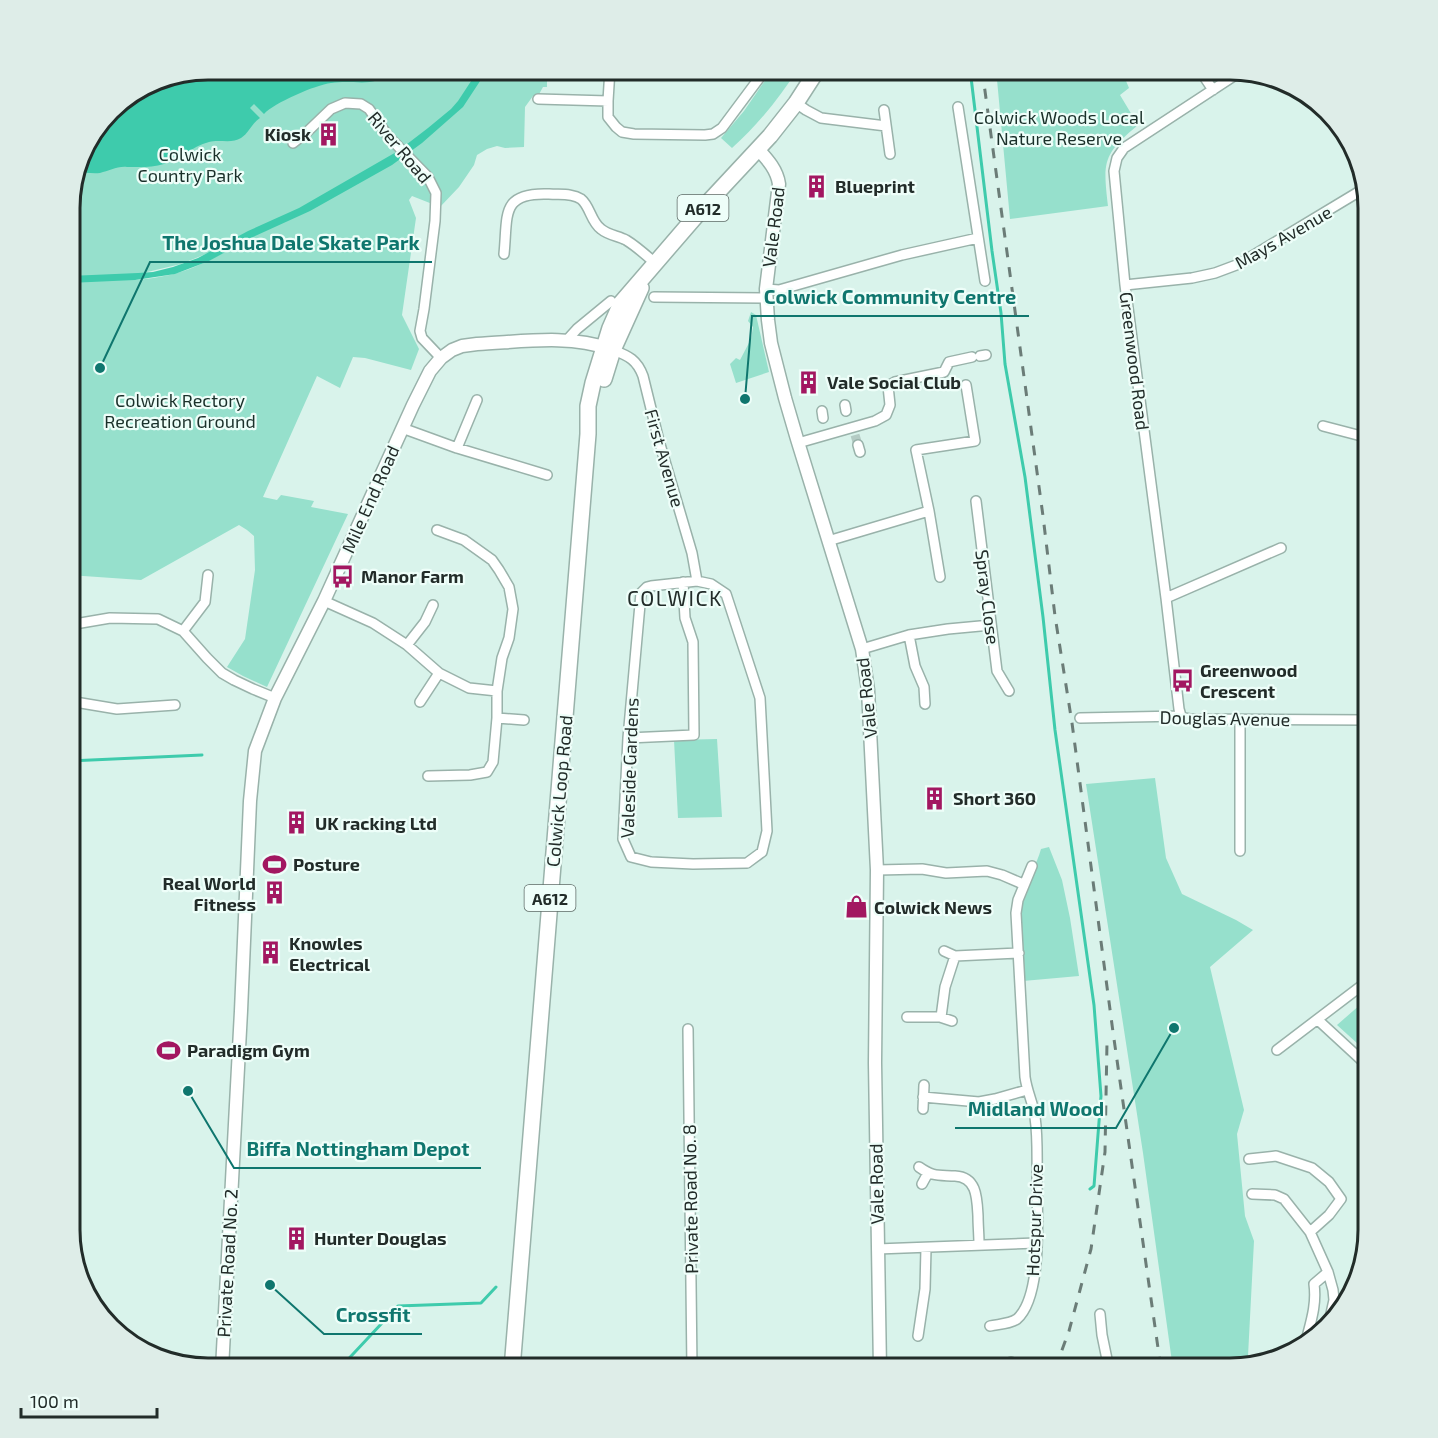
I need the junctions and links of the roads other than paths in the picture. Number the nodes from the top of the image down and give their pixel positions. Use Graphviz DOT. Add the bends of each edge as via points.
graph roads {
  1 [pos="609,80"];
  2 [pos="758,80"];
  3 [pos="811,80"];
  4 [pos="1206,80"];
  5 [pos="1228,80"];
  6 [pos="1213,90"];
  7 [pos="544,96"];
  8 [pos="608,100"];
  9 [pos="796,103"];
  10 [pos="958,107"];
  11 [pos="884,110"];
  12 [pos="886,126"];
  13 [pos="296,145"];
  14 [pos="758,149"];
  15 [pos="890,154"];
  16 [pos="1357,193"];
  17 [pos="978,238"];
  18 [pos="504,254"];
  19 [pos="653,266"];
  20 [pos="985,281"];
  21 [pos="1125,285"];
  22 [pos="766,293"];
  23 [pos="654,297"];
  24 [pos="611,302"];
  25 [pos="567,340"];
  26 [pos="608,348"];
  27 [pos="979,356"];
  28 [pos="441,358"];
  29 [pos="966,385"];
  30 [pos="477,400"];
  31 [pos="1323,426"];
  32 [pos="402,428"];
  33 [pos="1358,435"];
  34 [pos="798,443"];
  35 [pos="457,448"];
  36 [pos="547,475"];
  37 [pos="976,501"];
  38 [pos="929,511"];
  39 [pos="437,530"];
  40 [pos="828,541"];
  41 [pos="1281,548"];
  42 [pos="208,575"];
  43 [pos="940,576"];
  44 [pos="697,581"];
  45 [pos="683,582"];
  46 [pos="1166,597"];
  47 [pos="324,601"];
  48 [pos="433,605"];
  49 [pos="80,623"];
  50 [pos="991,625"];
  51 [pos="183,631"];
  52 [pos="909,635"];
  53 [pos="407,645"];
  54 [pos="862,649"];
  55 [pos="439,673"];
  56 [pos="497,691"];
  57 [pos="1009,691"];
  58 [pos="275,698"];
  59 [pos="420,702"];
  60 [pos="80,703"];
  61 [pos="925,704"];
  62 [pos="175,705"];
  63 [pos="1181,716"];
  64 [pos="496,718"];
  65 [pos="1080,718"];
  66 [pos="524,720"];
  67 [pos="1240,720"];
  68 [pos="1358,720"];
  69 [pos="628,738"];
  70 [pos="253,762"];
  71 [pos="428,776"];
  72 [pos="1240,851"];
  73 [pos="1032,866"];
  74 [pos="877,870"];
  75 [pos="1023,884"];
  76 [pos="944,951"];
  77 [pos="1019,953"];
  78 [pos="955,956"];
  79 [pos="1358,989"];
  80 [pos="907,1017"];
  81 [pos="941,1017"];
  82 [pos="1318,1020"];
  83 [pos="952,1021"];
  84 [pos="688,1029"];
  85 [pos="1277,1050"];
  86 [pos="1358,1057"];
  87 [pos="924,1085"];
  88 [pos="1027,1090"];
  89 [pos="923,1097"];
  90 [pos="923,1109"];
  91 [pos="1248,1159"];
  92 [pos="919,1167"];
  93 [pos="928,1173"];
  94 [pos="922,1184"];
  95 [pos="1252,1194"];
  96 [pos="1310,1232"];
  97 [pos="1037,1243"];
  98 [pos="979,1244"];
  99 [pos="926,1248"];
  100 [pos="877,1249"];
  101 [pos="1328,1272"];
  102 [pos="1332,1308"];
  103 [pos="1100,1314"];
  104 [pos="990,1326"];
  105 [pos="1309,1332"];
  106 [pos="918,1336"];
  107 [pos="223,1358"];
  108 [pos="513,1358"];
  109 [pos="692,1358"];
  110 [pos="880,1358"];
  111 [pos="1107,1358"];
  1 -- 8 [label="street"];
  2 -- 8 [label="street" via="722,128 705,135 626,134 609,117"];
  3 -- 9 [label="main road, A612"];
  4 -- 6 [label="street"];
  5 -- 6 [label="street, Greenwood Road"];
  6 -- 21 [label="street, Greenwood Road" via="1124,148 1117,158 1114,180"];
  7 -- 8 [label="street"];
  9 -- 12 [label="street" via="821,118"];
  9 -- 14 [label="main road, A612"];
  10 -- 17 [label="street"];
  11 -- 12 [label="street"];
  12 -- 15 [label="street"];
  13 -- 28 [label="street, River Road" via="331,109 345,102 361,104 428,177 436,193 435,221 420,331"];
  14 -- 19 [label="main road, A612"];
  14 -- 22 [label="street, Vale Road" via="778,175 779,184"];
  16 -- 21 [label="street, Mays Avenue" via="1239,264 1192,278"];
  17 -- 20 [label="street"];
  17 -- 22 [label="street"];
  18 -- 19 [label="street" via="510,207 515,200 524,195 564,195 584,201 599,228 629,242"];
  19 -- 26 [label="main road, A612" via="621,303 610,328"];
  21 -- 46 [label="street, Greenwood Road"];
  22 -- 23 [label="street"];
  22 -- 34 [label="street, Vale Road" via="776,366"];
  24 -- 25 [label="street"];
  25 -- 26 [label="street"];
  25 -- 28 [label="street" via="462,346"];
  26 -- 44 [label="street, First Avenue" via="634,360 643,376"];
  26 -- 108 [label="main road, Colwick Loop Road / A612" via="588,406"];
  27 -- 34 [label="street" via="949,362 944,372 888,386 890,405 886,415 875,421 852,428 824,423"];
  28 -- 32 [label="street, Mile End Road" via="430,371"];
  29 -- 38 [label="street" via="975,441 916,450"];
  30 -- 35 [label="street" via="475,416"];
  31 -- 33 [label="street"];
  32 -- 35 [label="street"];
  32 -- 47 [label="street, Mile End Road"];
  34 -- 40 [label="street, Vale Road"];
  35 -- 36 [label="street" via="538,468"];
  37 -- 50 [label="street, Spray Close"];
  38 -- 40 [label="street"];
  38 -- 43 [label="street"];
  39 -- 56 [label="street" via="464,540 492,560 509,587 512,619"];
  40 -- 54 [label="street, Vale Road"];
  41 -- 46 [label="street"];
  42 -- 51 [label="street" via="205,602"];
  44 -- 45 [label="street, Valeside Gardens"];
  44 -- 69 [label="street, Valeside Gardens" via="726,594 760,698 767,831 762,852 747,863 651,862 631,856 623,839"];
  45 -- 69 [label="street, Valeside Gardens" via="651,586 640,593"];
  45 -- 69 [label="street" via="685,618 693,642 694,735"];
  46 -- 63 [label="street, Greenwood Road"];
  47 -- 53 [label="street" via="373,622"];
  47 -- 58 [label="street, Mile End Road"];
  48 -- 53 [label="street"];
  49 -- 51 [label="street" via="110,618 158,619"];
  50 -- 52 [label="street"];
  50 -- 57 [label="street, Spray Close" via="997,671"];
  51 -- 58 [label="street" via="222,673"];
  52 -- 54 [label="street"];
  52 -- 61 [label="street"];
  53 -- 55 [label="street"];
  54 -- 74 [label="street, Vale Road" via="868,690"];
  55 -- 56 [label="street" via="469,688"];
  55 -- 59 [label="street"];
  56 -- 64 [label="street"];
  58 -- 70 [label="street, Mile End Road"];
  60 -- 62 [label="street" via="117,709"];
  63 -- 65 [label="street, Douglas Avenue"];
  63 -- 67 [label="street, Douglas Avenue"];
  64 -- 66 [label="street"];
  64 -- 71 [label="street" via="493,762 487,772"];
  67 -- 68 [label="street, Douglas Avenue"];
  67 -- 72 [label="street"];
  70 -- 107 [label="street, Private Road No. 2"];
  73 -- 75 [label="street, Hotspur Drive"];
  74 -- 75 [label="street" via="987,871"];
  74 -- 100 [label="street, Vale Road"];
  75 -- 77 [label="street, Hotspur Drive" via="1016,913"];
  76 -- 78 [label="street"];
  77 -- 78 [label="street"];
  77 -- 88 [label="street, Hotspur Drive"];
  78 -- 81 [label="street"];
  79 -- 82 [label="street"];
  80 -- 81 [label="street"];
  81 -- 83 [label="street"];
  82 -- 85 [label="street"];
  82 -- 86 [label="street"];
  84 -- 109 [label="street, Private Road No. 8"];
  87 -- 89 [label="street"];
  88 -- 89 [label="street" via="980,1102"];
  88 -- 97 [label="street, Hotspur Drive" via="1033,1103 1036,1132"];
  89 -- 90 [label="street"];
  91 -- 96 [label="street" via="1276,1156 1312,1168 1329,1182 1341,1199"];
  92 -- 93 [label="street"];
  93 -- 94 [label="street"];
  93 -- 98 [label="street" via="970,1181 977,1197"];
  95 -- 96 [label="street" via="1284,1199"];
  96 -- 101 [label="street"];
  97 -- 98 [label="street"];
  97 -- 104 [label="street, Hotspur Drive" via="1026,1306 1011,1322"];
  98 -- 99 [label="street"];
  99 -- 100 [label="street"];
  99 -- 106 [label="street"];
  100 -- 110 [label="street, Vale Road"];
  101 -- 102 [label="street"];
  101 -- 105 [label="street" via="1314,1284 1316,1297"];
  103 -- 111 [label="street"];
}
